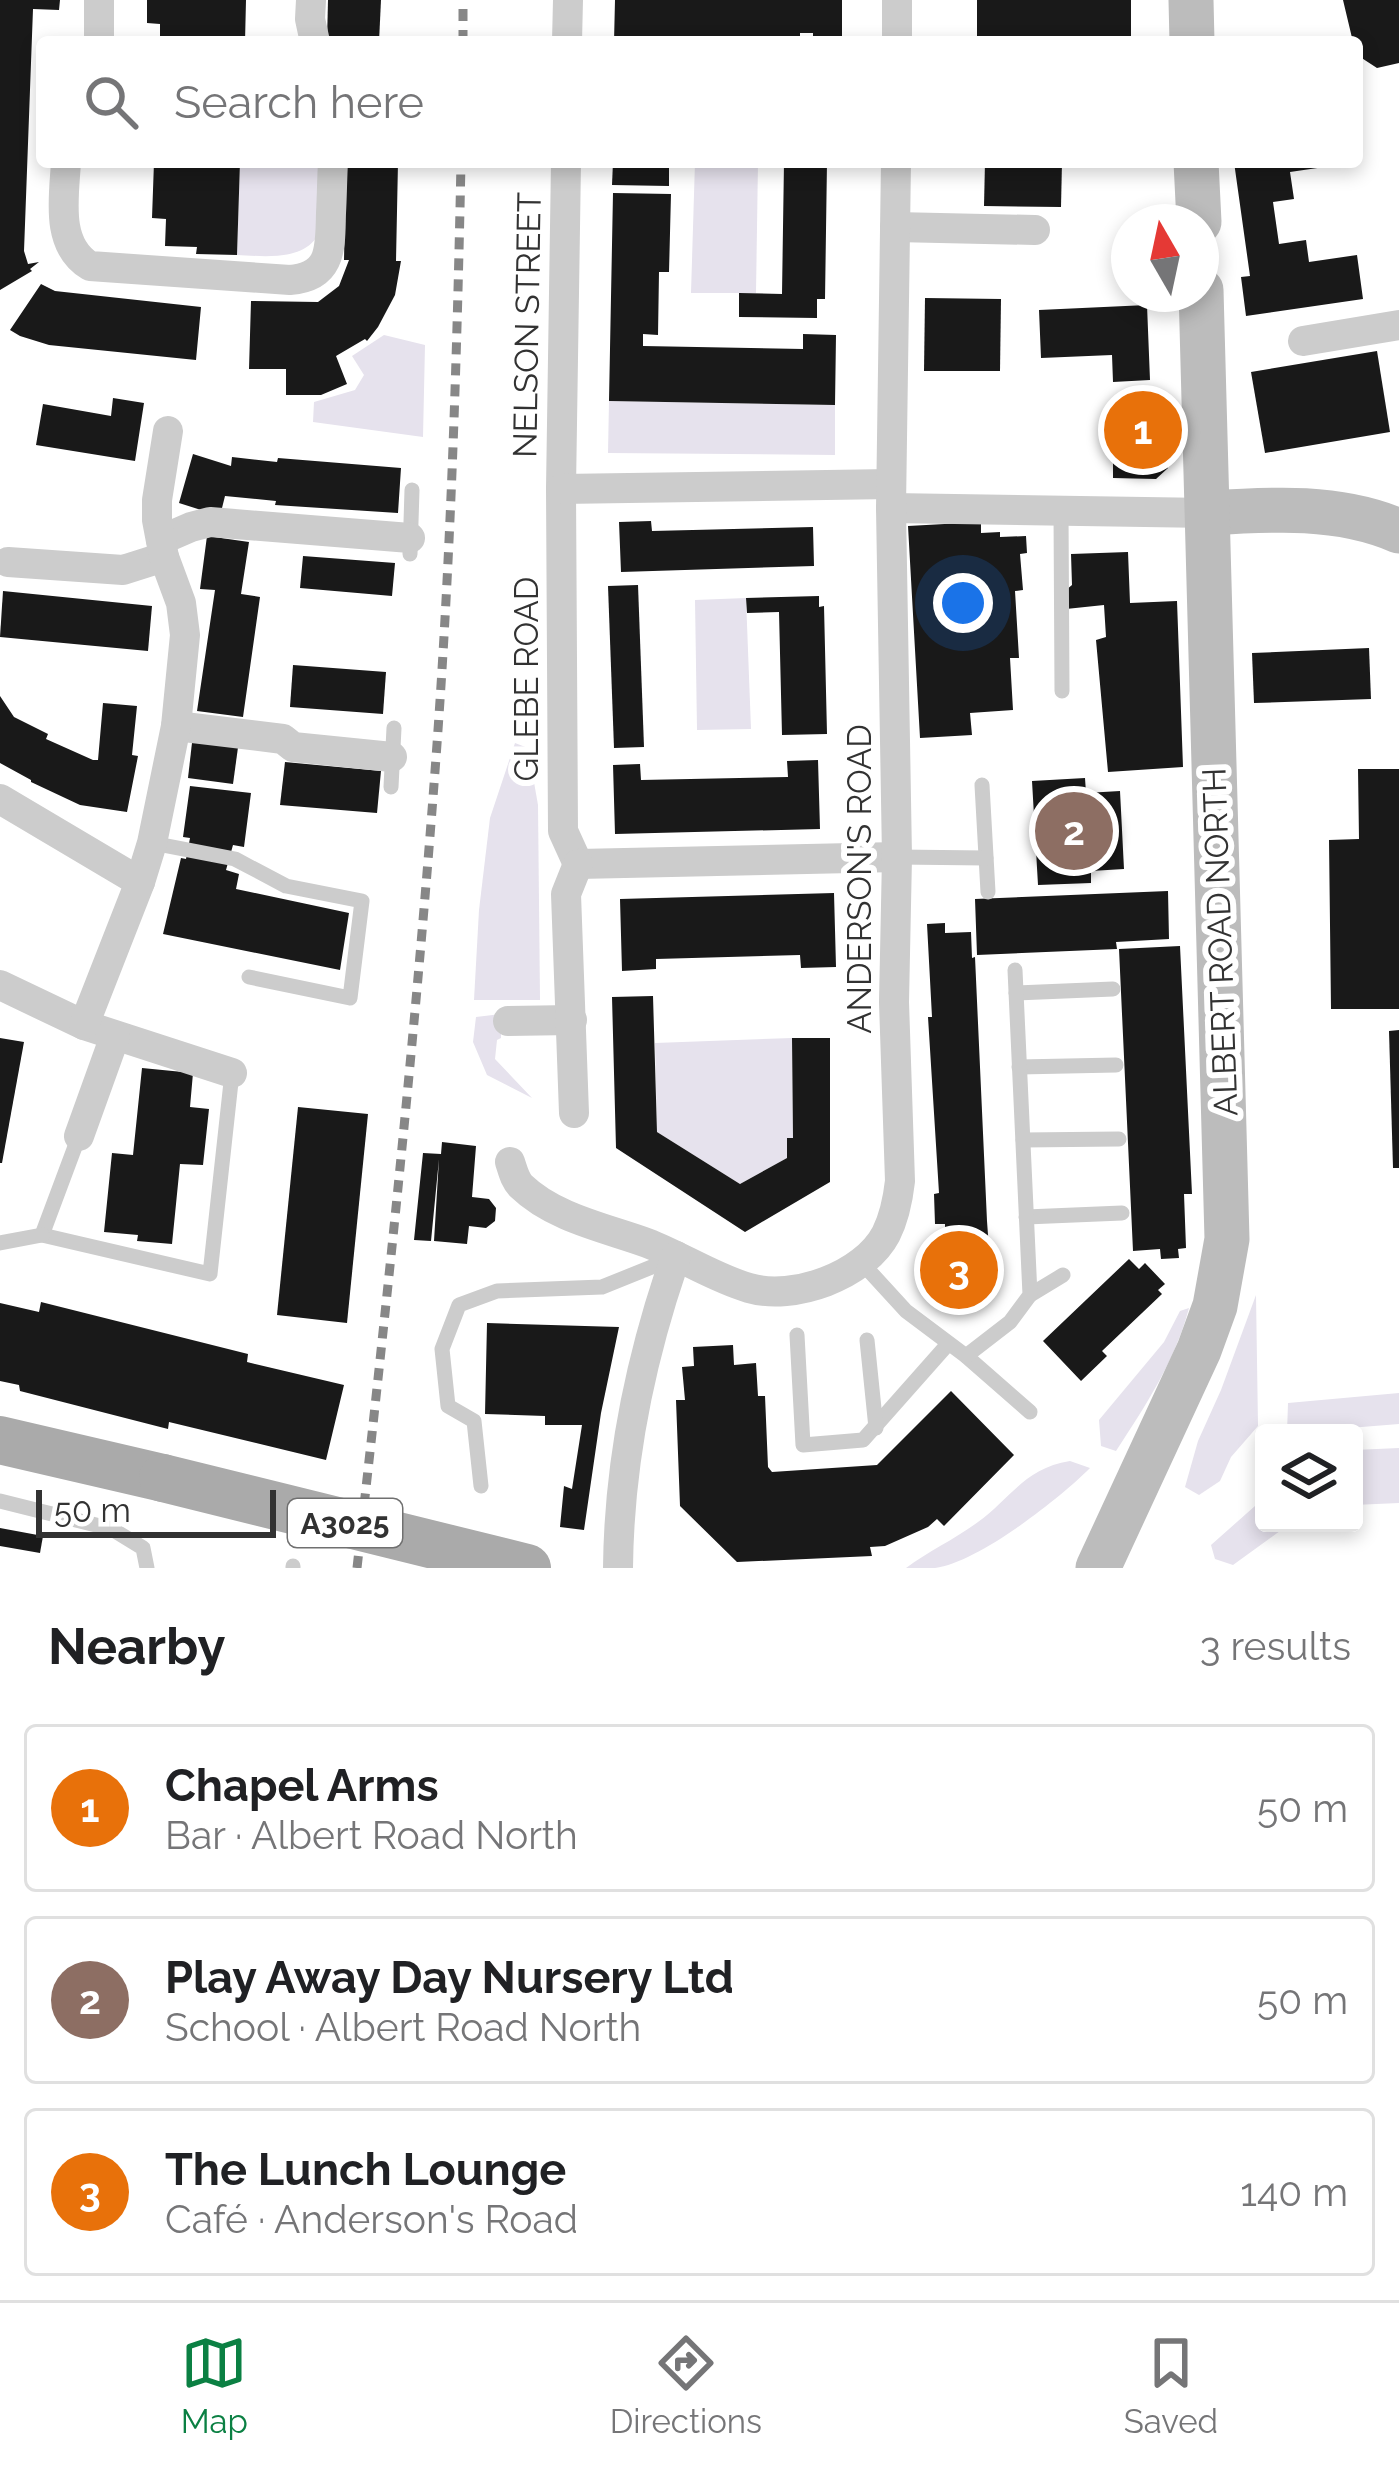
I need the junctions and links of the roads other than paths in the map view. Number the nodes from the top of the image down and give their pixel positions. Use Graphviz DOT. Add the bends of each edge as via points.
graph roads {
  1 [pos="99,0"];
  2 [pos="311,0"];
  3 [pos="568,0"];
  4 [pos="897,0"];
  5 [pos="1191,0"];
  6 [pos="98,36"];
  7 [pos="314,36"];
  8 [pos="567,36"];
  9 [pos="897,36"];
  10 [pos="1192,36"];
  11 [pos="66,168"];
  12 [pos="333,168"];
  13 [pos="566,168"];
  14 [pos="896,168"];
  15 [pos="1196,168"];
  16 [pos="1197,204"];
  17 [pos="896,227"];
  18 [pos="1035,230"];
  19 [pos="1202,312"];
  20 [pos="1399,325"];
  21 [pos="1303,340"];
  22 [pos="168,431"];
  23 [pos="561,489"];
  24 [pos="412,490"];
  25 [pos="891,496"];
  26 [pos="1060,512"];
  27 [pos="1209,513"];
  28 [pos="1399,531"];
  29 [pos="410,546"];
  30 [pos="162,548"];
  31 [pos="8,562"];
  32 [pos="1062,691"];
  33 [pos="176,726"];
  34 [pos="392,757"];
  35 [pos="982,785"];
  36 [pos="0,799"];
  37 [pos="152,843"];
  38 [pos="897,857"];
  39 [pos="986,858"];
  40 [pos="578,864"];
  41 [pos="140,882"];
  42 [pos="988,892"];
  43 [pos="1015,970"];
  44 [pos="249,977"];
  45 [pos="0,985"];
  46 [pos="1113,989"];
  47 [pos="1016,993"];
  48 [pos="572,1020"];
  49 [pos="508,1022"];
  50 [pos="84,1025"];
  51 [pos="115,1036"];
  52 [pos="1116,1065"];
  53 [pos="1019,1067"];
  54 [pos="232,1073"];
  55 [pos="574,1112"];
  56 [pos="79,1136"];
  57 [pos="1119,1138"];
  58 [pos="1023,1140"];
  59 [pos="510,1162"];
  60 [pos="1122,1213"];
  61 [pos="1026,1217"];
  62 [pos="42,1235"];
  63 [pos="0,1243"];
  64 [pos="676,1256"];
  65 [pos="862,1263"];
  66 [pos="1063,1275"];
  67 [pos="1030,1295"];
  68 [pos="797,1335"];
  69 [pos="867,1340"];
  70 [pos="948,1344"];
  71 [pos="966,1356"];
  72 [pos="1030,1412"];
  73 [pos="876,1428"];
  74 [pos="0,1440"];
  75 [pos="481,1486"];
  76 [pos="0,1501"];
  77 [pos="147,1568"];
  78 [pos="527,1568"];
  79 [pos="618,1568"];
  80 [pos="1098,1568"];
  1 -- 6 [label="street"];
  2 -- 7 [label="street"];
  3 -- 8 [label="street"];
  4 -- 9 [label="street"];
  5 -- 10 [label="main road"];
  11 -- 12 [label="street" via="67,241 90,266 290,280 308,277 329,253"];
  13 -- 23 [label="street, NELSON STREET"];
  14 -- 17 [label="street, ANDERSON'S ROAD"];
  15 -- 16 [label="main road"];
  17 -- 18 [label="street"];
  17 -- 25 [label="street, ANDERSON'S ROAD"];
  19 -- 27 [label="main road, ALBERT ROAD NORTH"];
  20 -- 21 [label="street"];
  22 -- 30 [label="street" via="158,500"];
  23 -- 25 [label="street"];
  23 -- 40 [label="street, GLEBE ROAD" via="563,831"];
  24 -- 29 [label="lane"];
  25 -- 26 [label="street"];
  25 -- 38 [label="street, ANDERSON'S ROAD"];
  26 -- 27 [label="street"];
  26 -- 32 [label="lane"];
  27 -- 28 [label="main road" via="1292,509"];
  27 -- 80 [label="main road, ALBERT ROAD NORTH" via="1225,1261 1199,1350"];
  29 -- 30 [label="street" via="210,522 190,526"];
  30 -- 31 [label="street" via="124,571"];
  30 -- 33 [label="street" via="185,635"];
  33 -- 34 [label="street"];
  33 -- 37 [label="street"];
  35 -- 39 [label="lane"];
  36 -- 41 [label="street"];
  37 -- 41 [label="street"];
  37 -- 44 [label="lane" via="235,859 286,886 362,901 350,998"];
  38 -- 39 [label="lane"];
  38 -- 40 [label="street"];
  38 -- 65 [label="street, ANDERSON'S ROAD" via="900,1181 885,1237"];
  39 -- 42 [label="lane"];
  40 -- 48 [label="street" via="566,894"];
  41 -- 50 [label="street"];
  43 -- 47 [label="lane"];
  45 -- 50 [label="street"];
  46 -- 47 [label="lane"];
  47 -- 53 [label="lane"];
  48 -- 49 [label="street"];
  48 -- 55 [label="street"];
  50 -- 51 [label="street"];
  51 -- 54 [label="street"];
  51 -- 56 [label="street"];
  52 -- 53 [label="lane"];
  53 -- 58 [label="lane"];
  54 -- 62 [label="lane" via="210,1274"];
  56 -- 62 [label="lane"];
  57 -- 58 [label="lane"];
  58 -- 61 [label="lane"];
  59 -- 64 [label="street" via="518,1184 553,1209"];
  60 -- 61 [label="lane"];
  61 -- 67 [label="lane"];
  62 -- 63 [label="lane"];
  64 -- 65 [label="street" via="752,1290 799,1290"];
  64 -- 75 [label="lane" via="602,1287 496,1291 459,1305 442,1349 448,1406 474,1421"];
  64 -- 79 [label="street" via="635,1404"];
  65 -- 70 [label="lane"];
  66 -- 67 [label="lane"];
  67 -- 71 [label="lane"];
  68 -- 73 [label="lane" via="803,1444 863,1440"];
  69 -- 73 [label="lane"];
  70 -- 71 [label="lane"];
  70 -- 73 [label="lane"];
  71 -- 72 [label="lane"];
  74 -- 78 [label="main road, A3025, bridge"];
  76 -- 77 [label="lane" via="112,1529 143,1548"];
}
